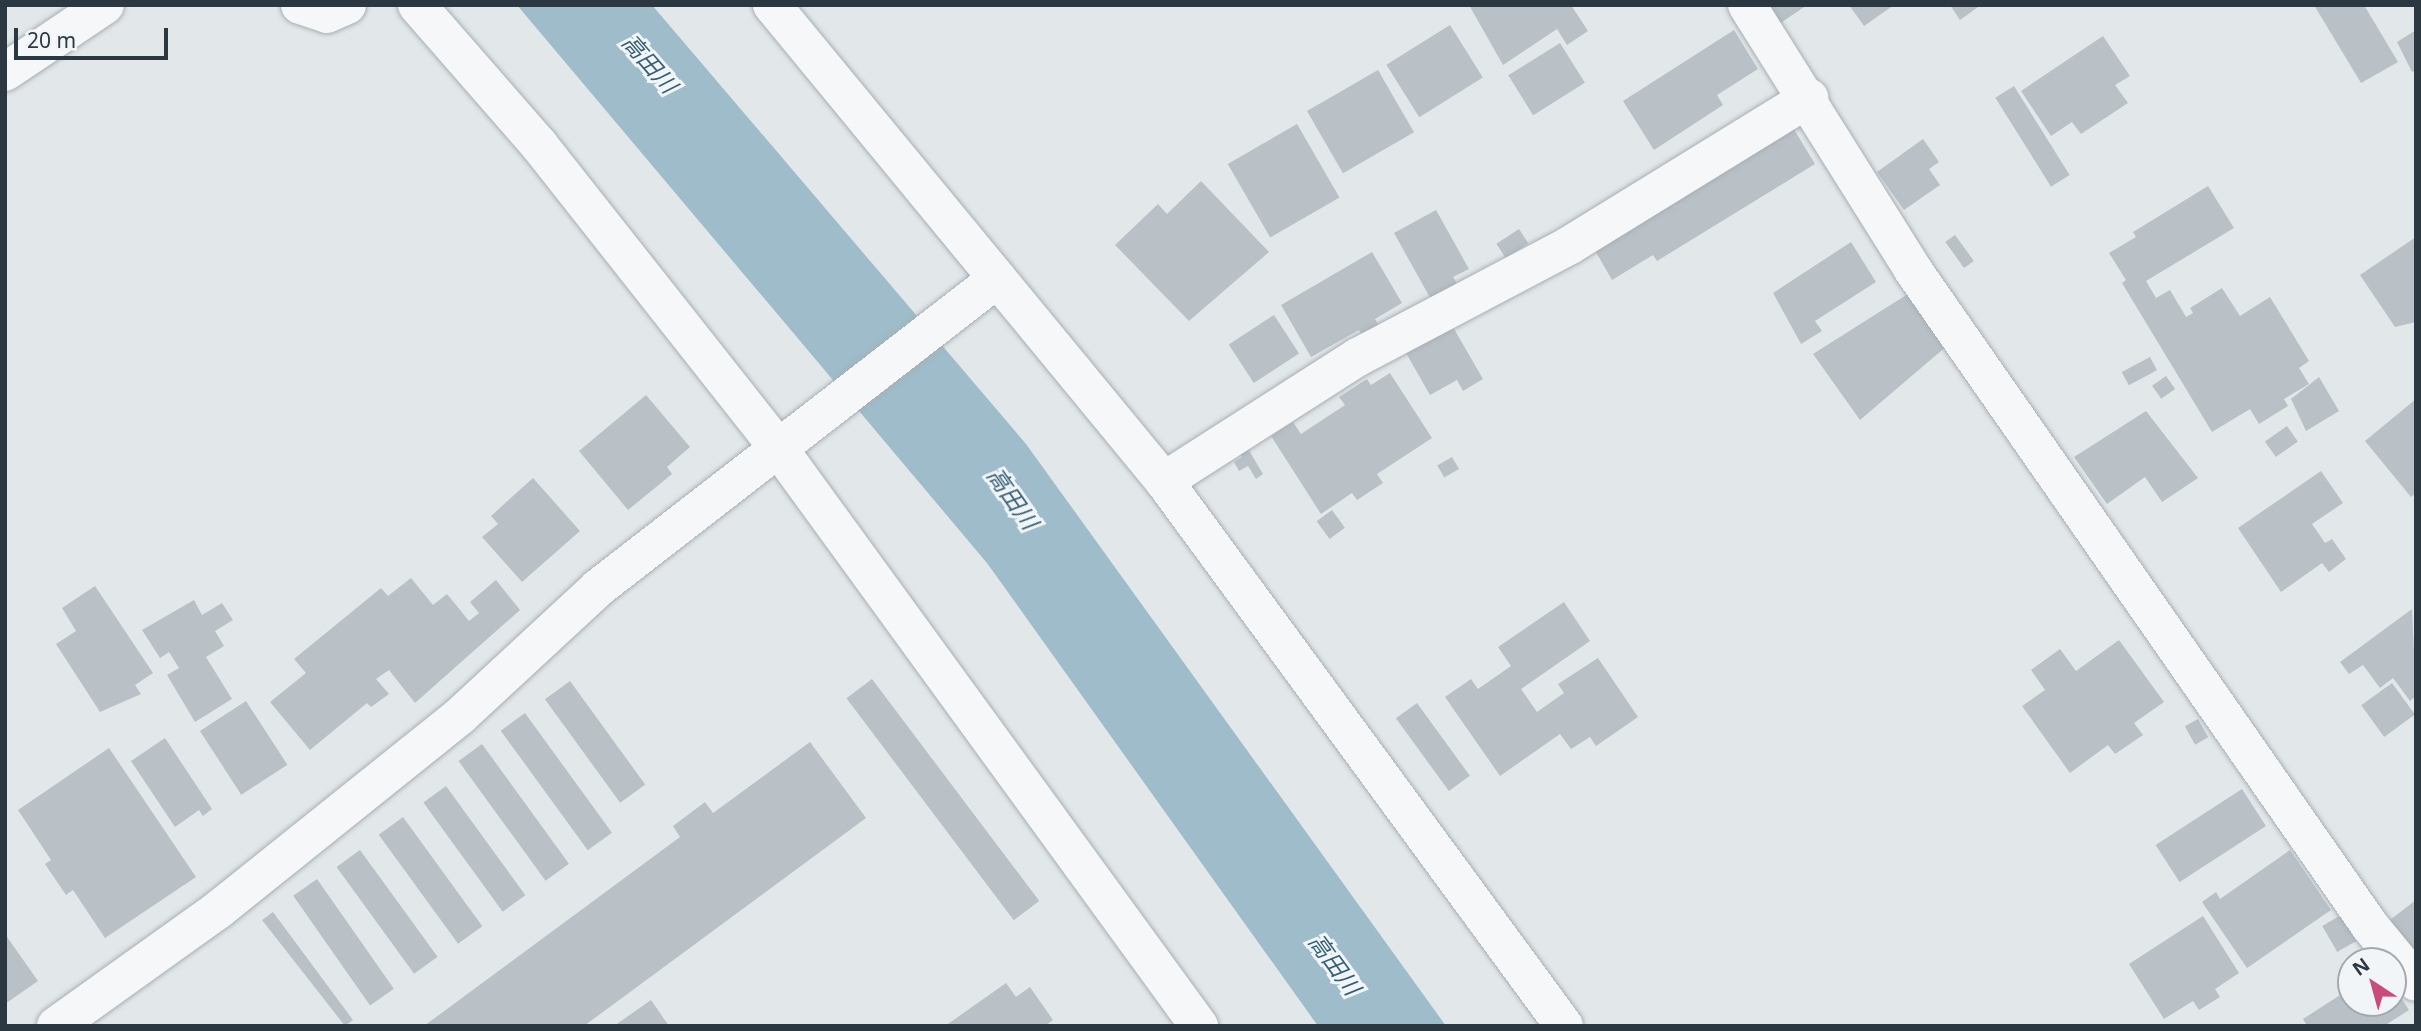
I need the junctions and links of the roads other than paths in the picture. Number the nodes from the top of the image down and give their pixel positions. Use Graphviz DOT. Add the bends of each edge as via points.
graph roads {
  1 [pos="105,5"];
  2 [pos="300,5"];
  3 [pos="347,5"];
  4 [pos="416,5"];
  5 [pos="772,5"];
  6 [pos="1746,5"];
  7 [pos="5,72"];
  8 [pos="1809,98"];
  9 [pos="991,284"];
  10 [pos="783,446"];
  11 [pos="1164,481"];
  12 [pos="2416,982"];
  13 [pos="56,1026"];
  14 [pos="1199,1026"];
  15 [pos="1564,1026"];
  1 -- 7 [label="street"];
  2 -- 3 [label="street" via="327,14"];
  4 -- 10 [label="street" via="539,145"];
  5 -- 9 [label="street"];
  6 -- 8 [label="street"];
  8 -- 11 [label="street" via="1570,245 1358,357"];
  8 -- 12 [label="street" via="1913,270 2370,926"];
  9 -- 10 [label="street"];
  9 -- 11 [label="street"];
  10 -- 13 [label="street" via="598,588 460,716 239,893"];
  10 -- 14 [label="street"];
  11 -- 15 [label="street"];
}
